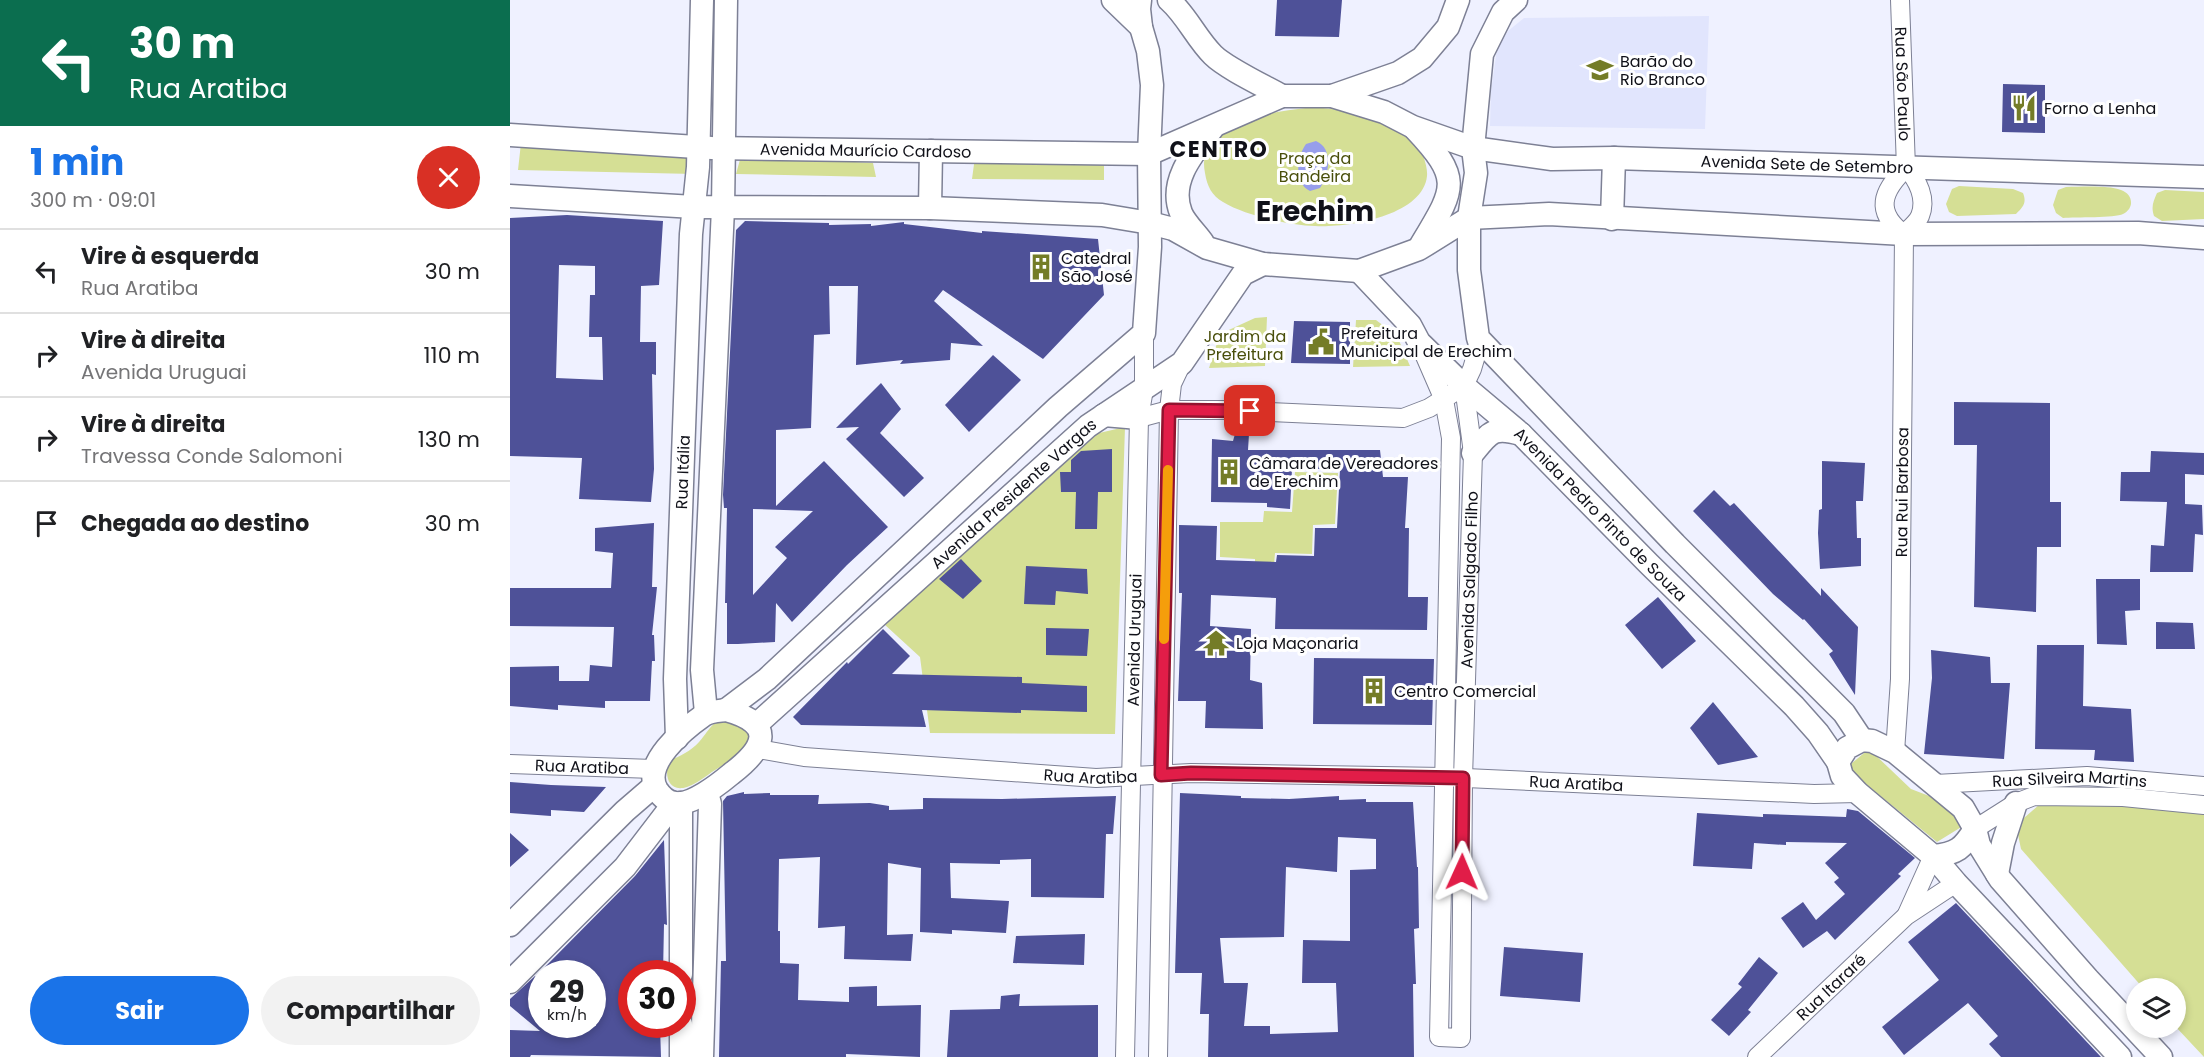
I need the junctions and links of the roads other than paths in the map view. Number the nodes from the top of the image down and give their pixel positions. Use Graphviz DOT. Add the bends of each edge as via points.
graph roads {
  1 [pos="702,0"];
  2 [pos="726,0"];
  3 [pos="1113,0"];
  4 [pos="1140,0"];
  5 [pos="1170,0"];
  6 [pos="1458,0"];
  7 [pos="1900,0"];
  8 [pos="1507,4"];
  9 [pos="1141,27"];
  10 [pos="1282,96"];
  11 [pos="1332,96"];
  12 [pos="1215,125"];
  13 [pos="1413,127"];
  14 [pos="510,135"];
  15 [pos="698,147"];
  16 [pos="725,147"];
  17 [pos="1473,148"];
  18 [pos="931,151"];
  19 [pos="1149,154"];
  20 [pos="1614,158"];
  21 [pos="1906,168"];
  22 [pos="2204,177"];
  23 [pos="510,196"];
  24 [pos="694,207"];
  25 [pos="723,208"];
  26 [pos="930,208"];
  27 [pos="1468,218"];
  28 [pos="1612,219"];
  29 [pos="1150,223"];
  30 [pos="1904,234"];
  31 [pos="2204,238"];
  32 [pos="1207,248"];
  33 [pos="1419,249"];
  34 [pos="1263,264"];
  35 [pos="1359,271"];
  36 [pos="1144,333"];
  37 [pos="1478,339"];
  38 [pos="1419,342"];
  39 [pos="1182,363"];
  40 [pos="1464,386"];
  41 [pos="1144,389"];
  42 [pos="1444,400"];
  43 [pos="1169,410"];
  44 [pos="1104,416"];
  45 [pos="1138,418"];
  46 [pos="1521,434"];
  47 [pos="1473,453"];
  48 [pos="1675,544"];
  49 [pos="1649,564"];
  50 [pos="716,712"];
  51 [pos="757,724"];
  52 [pos="677,738"];
  53 [pos="1862,740"];
  54 [pos="758,749"];
  55 [pos="1895,752"];
  56 [pos="1838,762"];
  57 [pos="510,764"];
  58 [pos="1161,775"];
  59 [pos="1131,776"];
  60 [pos="654,777"];
  61 [pos="1444,777"];
  62 [pos="1463,778"];
  63 [pos="1935,784"];
  64 [pos="2204,786"];
  65 [pos="707,793"];
  66 [pos="1858,793"];
  67 [pos="677,803"];
  68 [pos="2016,803"];
  69 [pos="2204,805"];
  70 [pos="1975,829"];
  71 [pos="1934,856"];
  72 [pos="1997,874"];
  73 [pos="1956,883"];
  74 [pos="1906,916"];
  75 [pos="510,925"];
  76 [pos="681,960"];
  77 [pos="2088,979"];
  78 [pos="510,982"];
  79 [pos="2063,997"];
  80 [pos="681,1038"];
  81 [pos="681,1057"];
  82 [pos="702,1057"];
  83 [pos="1125,1057"];
  84 [pos="1158,1057"];
  85 [pos="1757,1057"];
  86 [pos="2120,1057"];
  87 [pos="2161,1057"];
  1 -- 15 [label="main road, Rua Itália"];
  2 -- 16 [label="main road, Rua Itália"];
  3 -- 9 [label="main road"];
  4 -- 9 [label="main road, Avenida Uruguai"];
  5 -- 10 [label="main road" via="1215,57"];
  6 -- 11 [label="main road" via="1448,27 1422,58 1398,73"];
  7 -- 21 [label="street, Rua São Paulo"];
  8 -- 17 [label="main road" via="1482,54"];
  9 -- 19 [label="main road, Avenida Uruguai" via="1152,85"];
  10 -- 11 [label="main road"];
  10 -- 12 [label="main road"];
  11 -- 13 [label="main road" via="1384,112"];
  12 -- 19 [label="main road, Avenida Maurício Cardoso"];
  12 -- 32 [label="main road" via="1193,153 1177,184 1181,213"];
  13 -- 17 [label="main road, Avenida Sete de Setembro"];
  13 -- 33 [label="main road" via="1430,145 1450,178 1445,205"];
  14 -- 15 [label="main road, Avenida Maurício Cardoso"];
  15 -- 16 [label="main road, Avenida Maurício Cardoso"];
  15 -- 24 [label="main road, Rua Itália"];
  16 -- 18 [label="main road, Avenida Maurício Cardoso"];
  16 -- 25 [label="main road, Rua Itália"];
  17 -- 20 [label="main road, Avenida Sete de Setembro" via="1552,159"];
  17 -- 27 [label="main road" via="1476,173"];
  18 -- 19 [label="main road, Avenida Maurício Cardoso"];
  18 -- 26 [label="main road"];
  19 -- 29 [label="main road, Avenida Uruguai"];
  20 -- 21 [label="main road, Avenida Sete de Setembro"];
  20 -- 28 [label="main road"];
  21 -- 22 [label="main road, Avenida Sete de Setembro"];
  21 -- 30 [label="street" via="1918,183 1923,204 1919,218"];
  21 -- 30 [label="street" via="1887,192 1884,213"];
  23 -- 24 [label="main road"];
  24 -- 25 [label="main road"];
  24 -- 52 [label="main road, Rua Itália" via="675,679"];
  25 -- 26 [label="main road"];
  25 -- 50 [label="main road, Rua Itália" via="702,670"];
  26 -- 29 [label="main road" via="1102,215"];
  27 -- 28 [label="main road" via="1549,214"];
  27 -- 33 [label="main road"];
  27 -- 37 [label="main road" via="1469,270"];
  28 -- 30 [label="main road"];
  29 -- 32 [label="main road" via="1173,229"];
  29 -- 36 [label="main road, Avenida Uruguai"];
  30 -- 31 [label="main road" via="2138,233"];
  30 -- 55 [label="street, Rua Rui Barbosa" via="1900,679"];
  32 -- 34 [label="main road"];
  33 -- 35 [label="main road"];
  34 -- 35 [label="main road"];
  34 -- 39 [label="main road, Avenida Presidente Vargas" via="1243,274"];
  35 -- 38 [label="main road, Avenida Pedro Pinto de Souza" via="1410,325"];
  36 -- 41 [label="street, Avenida Uruguai"];
  36 -- 50 [label="main road, Avenida Presidente Vargas" via="1058,407 767,679"];
  37 -- 40 [label="street, Avenida Salgado Filho"];
  37 -- 48 [label="main road, Avenida Pedro Pinto de Souza"];
  38 -- 40 [label="main road, Avenida Pedro Pinto de Souza"];
  38 -- 42 [label="street, Avenida Salgado Filho"];
  39 -- 41 [label="main road, Avenida Presidente Vargas"];
  39 -- 43 [label="street, Avenida Uruguai" via="1172,384"];
  40 -- 42 [label="street"];
  40 -- 46 [label="main road, Avenida Pedro Pinto de Souza"];
  40 -- 47 [label="street, Avenida Salgado Filho"];
  41 -- 44 [label="main road, Avenida Presidente Vargas"];
  41 -- 45 [label="street, Avenida Uruguai"];
  42 -- 43 [label="street" via="1403,418"];
  42 -- 61 [label="street, Avenida Salgado Filho" via="1451,438"];
  43 -- 45 [label="street"];
  43 -- 58 [label="street, Avenida Uruguai"];
  44 -- 45 [label="main road"];
  44 -- 51 [label="main road, Avenida Presidente Vargas" via="1088,426"];
  45 -- 59 [label="street, Avenida Uruguai"];
  46 -- 47 [label="main road" via="1495,430"];
  46 -- 49 [label="main road, Avenida Pedro Pinto de Souza"];
  47 -- 62 [label="street, Avenida Salgado Filho"];
  48 -- 49 [label="main road"];
  48 -- 53 [label="main road, Avenida Pedro Pinto de Souza" via="1844,713"];
  49 -- 56 [label="main road, Avenida Pedro Pinto de Souza" via="1794,706"];
  50 -- 51 [label="main road" via="741,714"];
  50 -- 52 [label="main road, Avenida Presidente Vargas"];
  51 -- 54 [label="main road" via="761,737"];
  52 -- 60 [label="main road, Avenida Presidente Vargas" via="662,754"];
  53 -- 55 [label="main road"];
  53 -- 56 [label="main road" via="1847,748"];
  54 -- 59 [label="street, Rua Aratiba" via="804,757 1096,778"];
  54 -- 65 [label="main road"];
  55 -- 63 [label="main road"];
  56 -- 66 [label="main road, Avenida Pedro Pinto de Souza" via="1842,776"];
  57 -- 60 [label="street, Rua Aratiba"];
  58 -- 59 [label="street, Rua Aratiba"];
  58 -- 61 [label="street, Rua Aratiba"];
  58 -- 84 [label="street, Avenida Uruguai"];
  59 -- 83 [label="street, Avenida Uruguai"];
  60 -- 67 [label="main road" via="661,796"];
  60 -- 75 [label="main road, Avenida Presidente Vargas"];
  61 -- 62 [label="street, Rua Aratiba"];
  61 -- 62 [label="street, Avenida Salgado Filho" via="1439,1037 1450,1038 1461,1038"];
  62 -- 66 [label="street, Rua Aratiba"];
  63 -- 64 [label="street, Rua Silveira Martins" via="2087,776"];
  63 -- 70 [label="main road" via="1963,808"];
  65 -- 67 [label="main road"];
  65 -- 82 [label="main road" via="710,804"];
  66 -- 71 [label="main road, Avenida Pedro Pinto de Souza"];
  67 -- 76 [label="main road"];
  67 -- 78 [label="main road" via="640,851"];
  68 -- 69 [label="street, Rua Silveira Martins" via="2034,796 2089,796"];
  68 -- 70 [label="street, Rua Silveira Martins"];
  68 -- 72 [label="main road"];
  70 -- 71 [label="main road" via="1964,846 1949,855"];
  70 -- 72 [label="main road" via="1979,845"];
  71 -- 73 [label="main road, Avenida Pedro Pinto de Souza"];
  71 -- 74 [label="street, Rua Itararé"];
  72 -- 77 [label="main road"];
  73 -- 74 [label="street, Rua Itararé"];
  73 -- 79 [label="main road, Avenida Pedro Pinto de Souza"];
  74 -- 85 [label="street, Rua Itararé"];
  77 -- 79 [label="main road"];
  77 -- 87 [label="main road"];
  79 -- 86 [label="main road, Avenida Pedro Pinto de Souza"];
  80 -- 81 [label="main road"];
}
